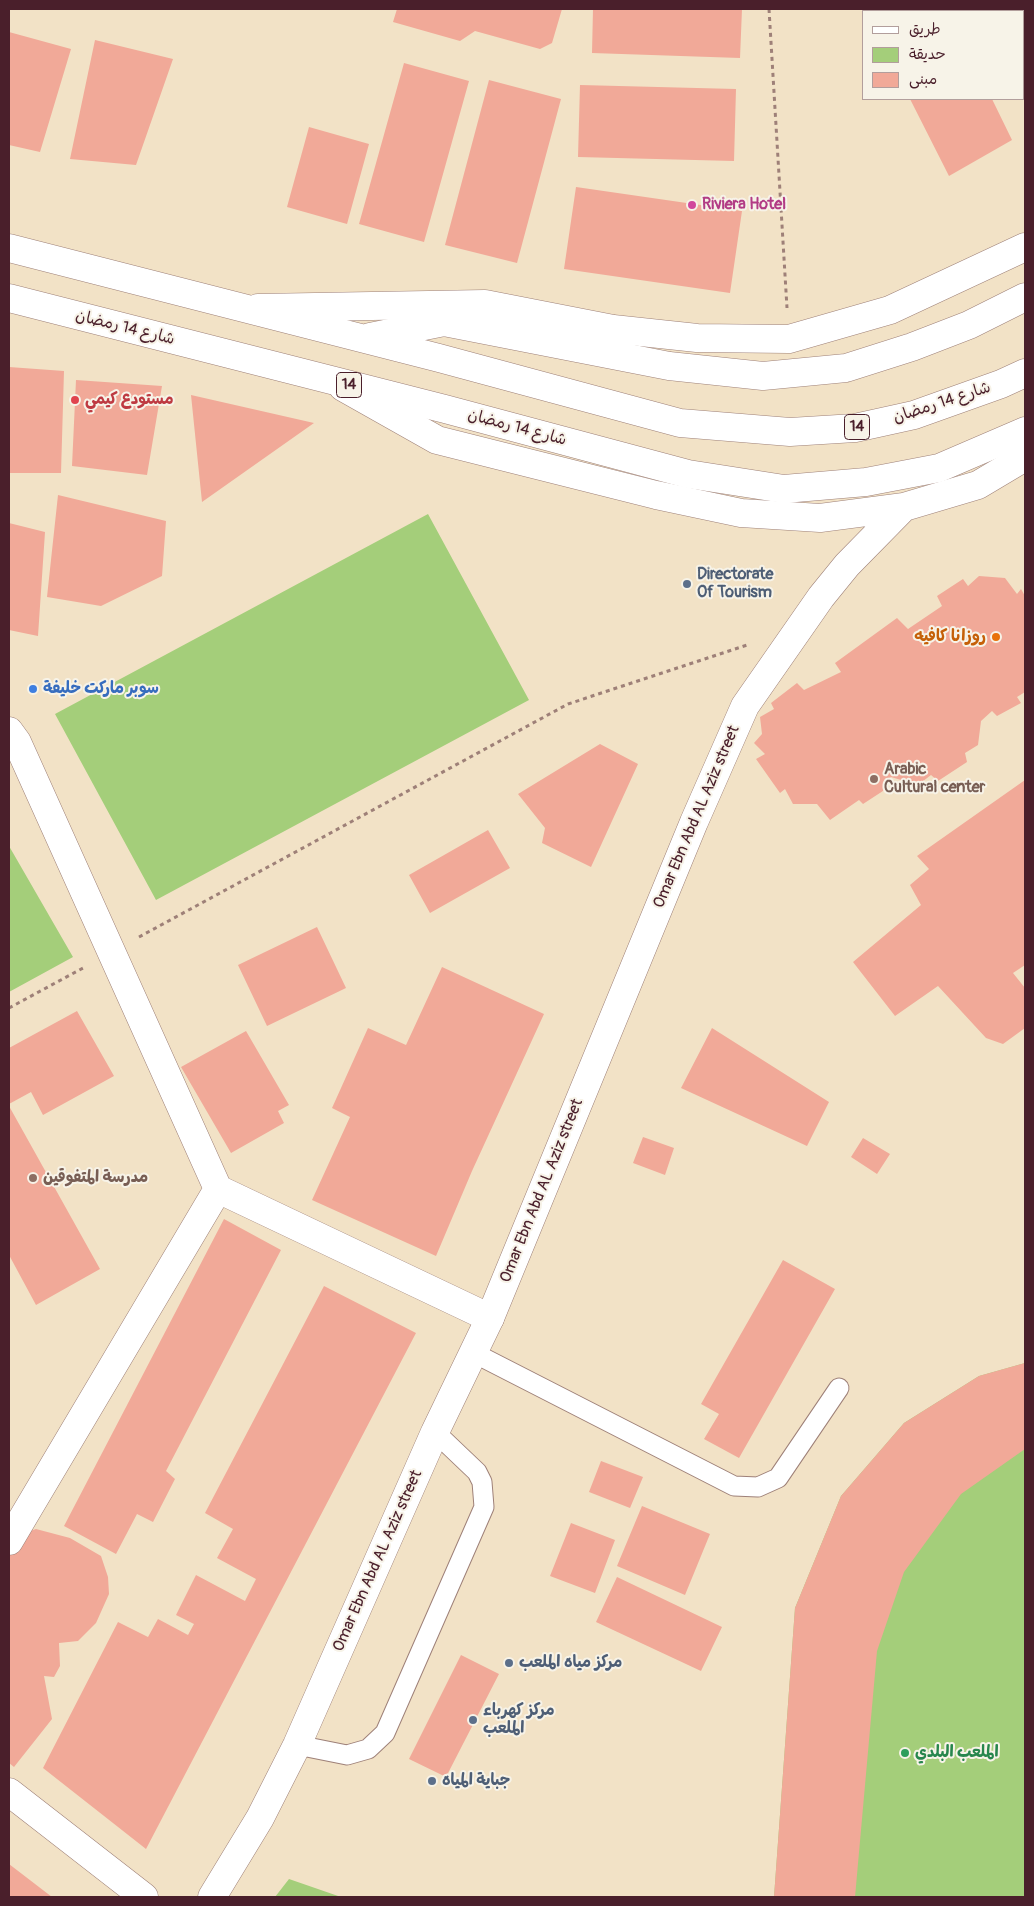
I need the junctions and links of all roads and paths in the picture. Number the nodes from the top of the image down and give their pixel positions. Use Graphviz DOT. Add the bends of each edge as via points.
graph roads {
  1 [pos="769,9"];
  2 [pos="1025,247"];
  3 [pos="9,248"];
  4 [pos="1025,297"];
  5 [pos="9,298"];
  6 [pos="241,308"];
  7 [pos="363,338"];
  8 [pos="789,339"];
  9 [pos="1025,372"];
  10 [pos="331,380"];
  11 [pos="1025,431"];
  12 [pos="1025,457"];
  13 [pos="904,507"];
  14 [pos="751,644"];
  15 [pos="9,731"];
  16 [pos="110,953"];
  17 [pos="9,1008"];
  18 [pos="218,1189"];
  19 [pos="490,1318"];
  20 [pos="474,1353"];
  21 [pos="839,1388"];
  22 [pos="435,1432"];
  23 [pos="9,1541"];
  24 [pos="297,1745"];
  25 [pos="9,1792"];
  26 [pos="144,1897"];
  27 [pos="212,1897"];
  1 -- 8 [label="path"];
  2 -- 8 [label="main road" via="890,310"];
  3 -- 6 [label="main road, شارع 14 رمضان / 14"];
  4 -- 7 [label="main road" via="969,325 846,368 763,376 669,366 444,322"];
  5 -- 10 [label="main road, شارع 14 رمضان / 14"];
  6 -- 7 [label="main road, شارع 14 رمضان / 14"];
  6 -- 8 [label="main road" via="485,304 613,329 697,338"];
  7 -- 9 [label="main road, شارع 14 رمضان / 14" via="680,423 790,432 855,428 914,415 1001,384"];
  10 -- 11 [label="main road, شارع 14 رمضان / 14" via="688,474 784,489 866,482 939,468"];
  10 -- 13 [label="main road" via="438,440 656,495 741,513 820,518"];
  12 -- 13 [label="main road" via="978,485"];
  13 -- 19 [label="main road, Omar Ebn Abd AL Aziz street" via="847,565 821,597 744,706"];
  14 -- 16 [label="path" via="568,704"];
  15 -- 16 [label="main road" via="17,742"];
  16 -- 17 [label="path"];
  16 -- 18 [label="main road"];
  18 -- 19 [label="main road"];
  18 -- 23 [label="main road"];
  19 -- 20 [label="main road, Omar Ebn Abd AL Aziz street"];
  20 -- 21 [label="lane" via="734,1486 758,1487 778,1478"];
  20 -- 22 [label="main road, Omar Ebn Abd AL Aziz street"];
  22 -- 24 [label="main road, Omar Ebn Abd AL Aziz street"];
  22 -- 24 [label="lane" via="477,1472 482,1482 484,1506 385,1732 368,1749 347,1755"];
  24 -- 27 [label="main road, Omar Ebn Abd AL Aziz street" via="260,1818"];
  25 -- 26 [label="main road"];
}
